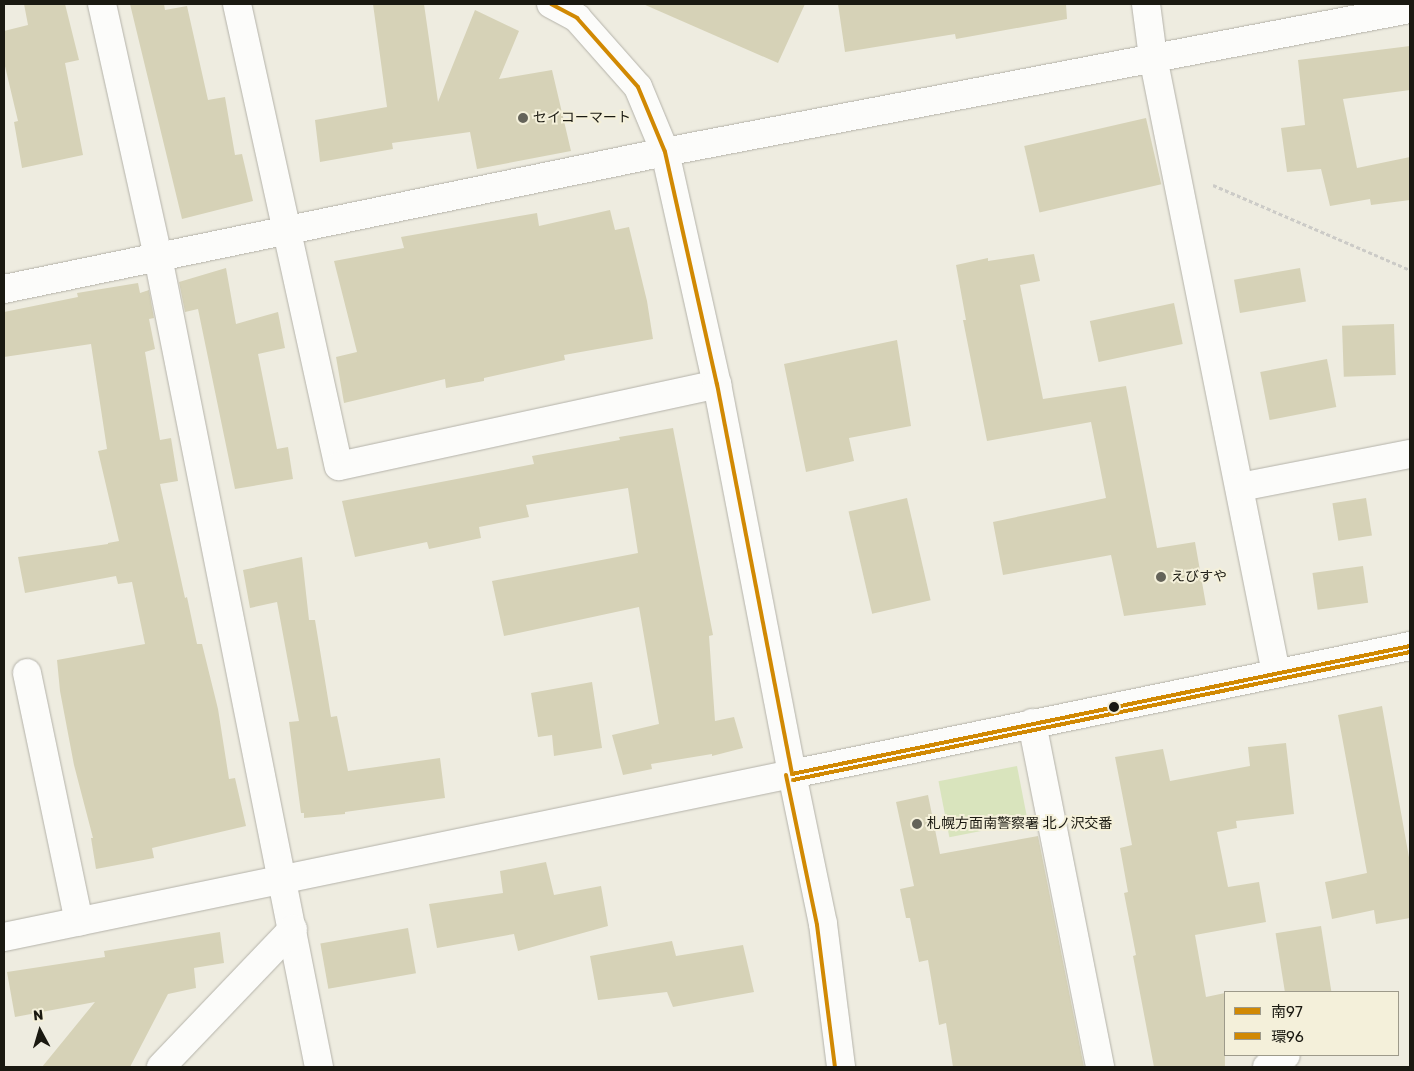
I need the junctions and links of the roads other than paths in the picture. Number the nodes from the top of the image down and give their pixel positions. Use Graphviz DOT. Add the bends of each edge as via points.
graph roads {
  1 [pos="102,4"];
  2 [pos="237,4"];
  3 [pos="551,4"];
  4 [pos="1146,4"];
  5 [pos="1410,9"];
  6 [pos="1153,57"];
  7 [pos="665,152"];
  8 [pos="287,229"];
  9 [pos="158,256"];
  10 [pos="4,289"];
  11 [pos="717,384"];
  12 [pos="1410,454"];
  13 [pos="1240,487"];
  14 [pos="1410,646"];
  15 [pos="27,673"];
  16 [pos="1276,673"];
  17 [pos="1032,723"];
  18 [pos="792,774"];
  19 [pos="284,879"];
  20 [pos="79,922"];
  21 [pos="293,929"];
  22 [pos="4,937"];
  23 [pos="1284,1056"];
  24 [pos="161,1067"];
  25 [pos="319,1067"];
  26 [pos="841,1067"];
  27 [pos="1100,1067"];
  28 [pos="1267,1067"];
  1 -- 9 [label="street"];
  2 -- 8 [label="street"];
  3 -- 7 [label="street" via="577,18 638,87"];
  4 -- 6 [label="street"];
  5 -- 6 [label="street"];
  6 -- 7 [label="street"];
  6 -- 13 [label="street"];
  7 -- 8 [label="street"];
  7 -- 11 [label="street"];
  8 -- 9 [label="street"];
  8 -- 11 [label="street" via="339,466"];
  9 -- 10 [label="street"];
  9 -- 19 [label="street"];
  11 -- 18 [label="street"];
  12 -- 13 [label="street"];
  13 -- 16 [label="street"];
  14 -- 16 [label="street"];
  15 -- 20 [label="street"];
  16 -- 17 [label="street"];
  17 -- 18 [label="street"];
  17 -- 27 [label="street"];
  18 -- 19 [label="street"];
  18 -- 26 [label="street" via="823,924"];
  19 -- 20 [label="street"];
  19 -- 21 [label="street"];
  20 -- 22 [label="street"];
  21 -- 24 [label="street"];
  21 -- 25 [label="street"];
  23 -- 28 [label="street"];
}
